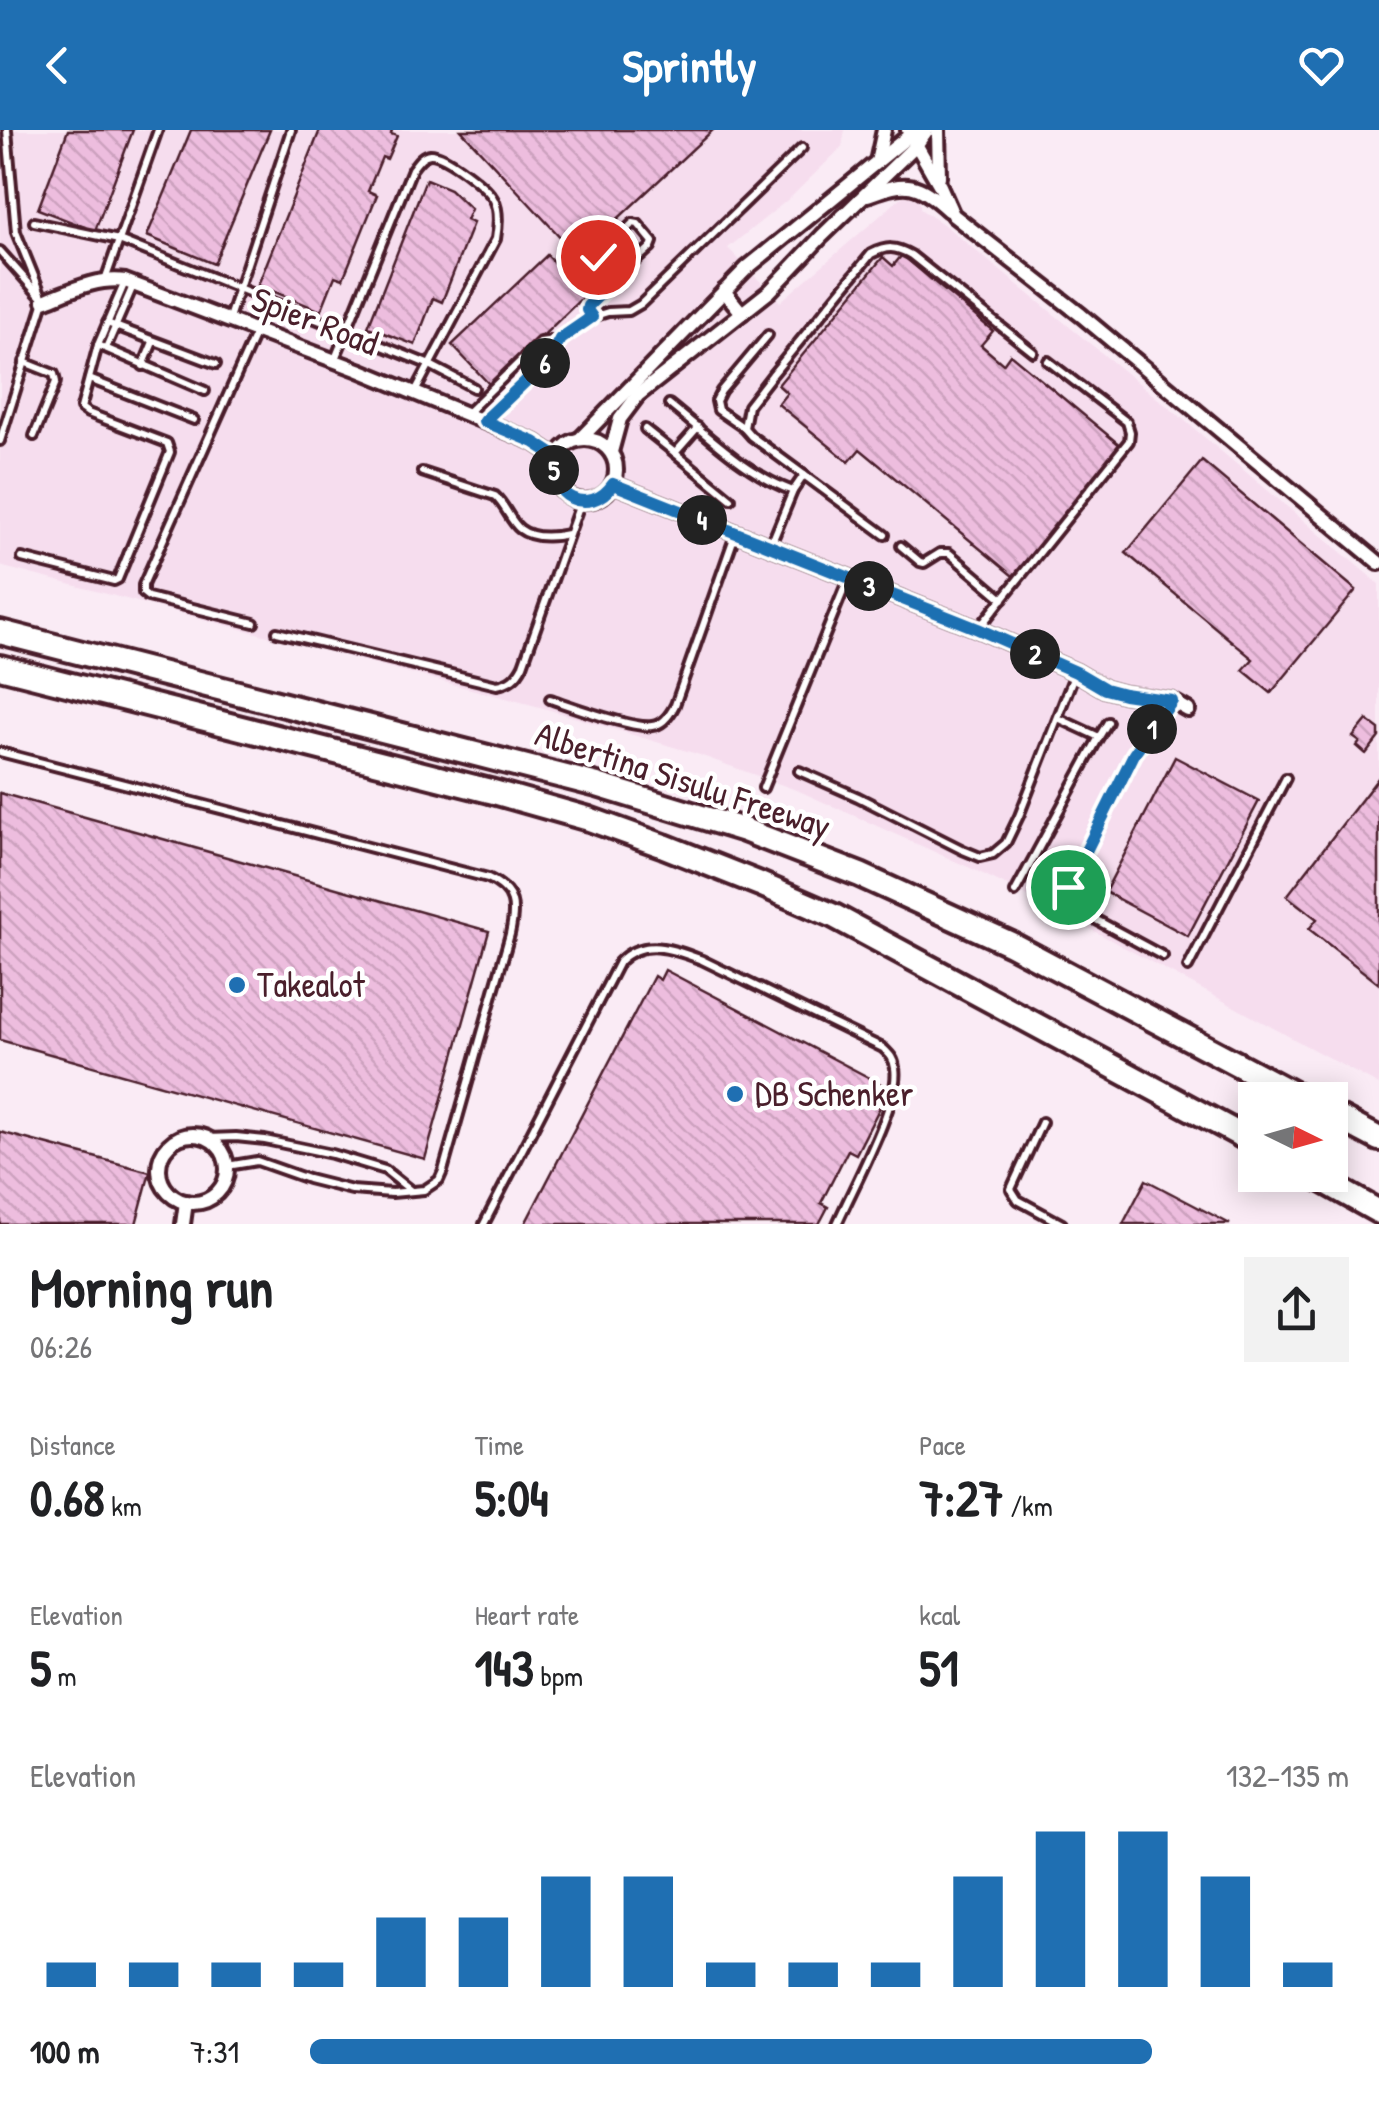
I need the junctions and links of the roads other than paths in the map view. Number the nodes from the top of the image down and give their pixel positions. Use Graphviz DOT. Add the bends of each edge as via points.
graph roads {
  1 [pos="7,130"];
  2 [pos="158,130"];
  3 [pos="291,130"];
  4 [pos="884,130"];
  5 [pos="927,130"];
  6 [pos="938,130"];
  7 [pos="913,134"];
  8 [pos="802,148"];
  9 [pos="876,164"];
  10 [pos="940,186"];
  11 [pos="860,198"];
  12 [pos="954,216"];
  13 [pos="34,222"];
  14 [pos="795,230"];
  15 [pos="119,240"];
  16 [pos="810,248"];
  17 [pos="0,251"];
  18 [pos="104,281"];
  19 [pos="129,283"];
  20 [pos="611,283"];
  21 [pos="239,288"];
  22 [pos="724,291"];
  23 [pos="44,300"];
  24 [pos="742,313"];
  25 [pos="592,317"];
  26 [pos="228,319"];
  27 [pos="111,325"];
  28 [pos="257,331"];
  29 [pos="346,331"];
  30 [pos="768,334"];
  31 [pos="560,339"];
  32 [pos="153,342"];
  33 [pos="102,346"];
  34 [pos="1032,352"];
  35 [pos="335,360"];
  36 [pos="1048,361"];
  37 [pos="24,362"];
  38 [pos="216,364"];
  39 [pos="430,365"];
  40 [pos="143,366"];
  41 [pos="89,379"];
  42 [pos="474,388"];
  43 [pos="205,391"];
  44 [pos="415,393"];
  45 [pos="670,404"];
  46 [pos="466,414"];
  47 [pos="194,420"];
  48 [pos="484,421"];
  49 [pos="698,427"];
  50 [pos="744,428"];
  51 [pos="645,429"];
  52 [pos="34,436"];
  53 [pos="580,439"];
  54 [pos="0,441"];
  55 [pos="611,452"];
  56 [pos="675,453"];
  57 [pos="557,457"];
  58 [pos="422,472"];
  59 [pos="804,476"];
  60 [pos="613,484"];
  61 [pos="793,490"];
  62 [pos="732,499"];
  63 [pos="581,501"];
  64 [pos="569,534"];
  65 [pos="735,534"];
  66 [pos="885,536"];
  67 [pos="901,546"];
  68 [pos="770,548"];
  69 [pos="22,558"];
  70 [pos="1379,563"];
  71 [pos="848,578"];
  72 [pos="1003,599"];
  73 [pos="254,624"];
  74 [pos="978,629"];
  75 [pos="0,632"];
  76 [pos="277,632"];
  77 [pos="0,667"];
  78 [pos="1076,672"];
  79 [pos="550,699"];
  80 [pos="1172,701"];
  81 [pos="1188,710"];
  82 [pos="1058,718"];
  83 [pos="1108,722"];
  84 [pos="1100,738"];
  85 [pos="0,752"];
  86 [pos="800,771"];
  87 [pos="1286,778"];
  88 [pos="763,788"];
  89 [pos="1014,892"];
  90 [pos="1162,956"];
  91 [pos="1188,966"];
  92 [pos="1272,1082"];
  93 [pos="1042,1122"];
  94 [pos="1348,1123"];
  95 [pos="1238,1134"];
  96 [pos="208,1138"];
  97 [pos="1379,1139"];
  98 [pos="227,1166"];
  99 [pos="411,1191"];
  100 [pos="1343,1192"];
  101 [pos="186,1202"];
  102 [pos="1379,1212"];
  103 [pos="184,1224"];
  104 [pos="484,1224"];
  105 [pos="836,1224"];
  106 [pos="1062,1224"];
  1 -- 23 [label="lane" via="16,232"];
  2 -- 15 [label="lane"];
  3 -- 21 [label="lane"];
  4 -- 9 [label="street"];
  5 -- 7 [label="street"];
  6 -- 10 [label="street"];
  7 -- 9 [label="street"];
  7 -- 10 [label="street"];
  7 -- 11 [label="street"];
  8 -- 25 [label="lane" via="641,304"];
  9 -- 14 [label="street"];
  10 -- 12 [label="street"];
  11 -- 12 [label="street" via="896,186 922,188"];
  11 -- 16 [label="street"];
  12 -- 70 [label="street"];
  13 -- 15 [label="lane"];
  14 -- 16 [label="street"];
  14 -- 22 [label="street"];
  15 -- 18 [label="lane"];
  15 -- 21 [label="lane"];
  16 -- 24 [label="street"];
  17 -- 23 [label="lane"];
  18 -- 19 [label="street, Spier Road"];
  18 -- 23 [label="street, Spier Road"];
  19 -- 26 [label="street, Spier Road"];
  19 -- 27 [label="lane"];
  20 -- 20 [label="lane" via="651,247 638,224 598,257 597,267"];
  20 -- 25 [label="lane" via="588,306"];
  21 -- 26 [label="lane"];
  21 -- 29 [label="lane"];
  22 -- 24 [label="street"];
  22 -- 53 [label="street"];
  23 -- 37 [label="lane"];
  24 -- 55 [label="street" via="638,396 620,419"];
  25 -- 31 [label="lane"];
  26 -- 28 [label="street, Spier Road"];
  27 -- 32 [label="lane"];
  27 -- 33 [label="lane"];
  28 -- 35 [label="street, Spier Road"];
  28 -- 73 [label="lane" via="142,585 148,598"];
  29 -- 35 [label="lane"];
  29 -- 39 [label="lane"];
  29 -- 39 [label="lane" via="412,169 422,157 442,156 482,185 495,200 499,220 496,239"];
  30 -- 50 [label="lane" via="716,400 718,410"];
  31 -- 46 [label="lane" via="540,342"];
  31 -- 48 [label="lane" via="550,358"];
  32 -- 38 [label="lane"];
  32 -- 40 [label="lane"];
  33 -- 40 [label="lane"];
  33 -- 41 [label="lane"];
  34 -- 50 [label="lane" via="910,255 884,248 871,254 772,374 748,406"];
  35 -- 44 [label="street, Spier Road"];
  36 -- 72 [label="lane" via="1128,422 1129,442"];
  37 -- 52 [label="lane" via="56,377"];
  37 -- 54 [label="lane"];
  39 -- 42 [label="lane"];
  39 -- 44 [label="lane"];
  40 -- 43 [label="lane"];
  41 -- 47 [label="lane"];
  41 -- 69 [label="lane" via="84,411 166,443 170,452 118,580"];
  44 -- 46 [label="street, Spier Road"];
  45 -- 49 [label="lane"];
  46 -- 48 [label="street, Spier Road"];
  48 -- 57 [label="street, Spier Road"];
  49 -- 56 [label="lane"];
  49 -- 61 [label="lane" via="763,478"];
  50 -- 59 [label="lane"];
  51 -- 56 [label="lane"];
  53 -- 55 [label="street" via="598,441"];
  53 -- 57 [label="street"];
  55 -- 60 [label="street"];
  56 -- 62 [label="lane"];
  57 -- 63 [label="street" via="558,485"];
  58 -- 64 [label="lane" via="495,496 530,534"];
  59 -- 61 [label="lane"];
  59 -- 66 [label="lane"];
  60 -- 63 [label="street" via="600,498"];
  60 -- 65 [label="street"];
  61 -- 68 [label="lane"];
  63 -- 64 [label="lane"];
  64 -- 76 [label="lane" via="523,665 506,684"];
  65 -- 68 [label="street"];
  65 -- 79 [label="lane" via="676,706 664,721 634,724"];
  67 -- 72 [label="lane" via="920,562 948,553"];
  68 -- 71 [label="street"];
  71 -- 74 [label="street"];
  71 -- 88 [label="lane"];
  72 -- 74 [label="lane"];
  74 -- 78 [label="street"];
  75 -- 92 [label="highway, Albertina Sisulu Freeway" via="597,785 744,830 1011,944"];
  77 -- 95 [label="highway, Albertina Sisulu Freeway" via="490,790 664,846 834,916"];
  78 -- 80 [label="street" via="1105,689"];
  78 -- 82 [label="lane"];
  80 -- 81 [label="street"];
  80 -- 90 [label="lane" via="1134,754 1066,898"];
  82 -- 84 [label="lane"];
  82 -- 86 [label="lane" via="1006,844 980,857"];
  83 -- 84 [label="lane"];
  84 -- 89 [label="lane"];
  85 -- 99 [label="lane" via="488,878 507,889 513,920 443,1170 433,1186"];
  87 -- 91 [label="lane"];
  93 -- 106 [label="lane" via="1010,1189"];
  94 -- 97 [label="highway"];
  96 -- 98 [label="street"];
  96 -- 99 [label="lane" via="236,1136 332,1154 385,1170"];
  96 -- 101 [label="street" via="185,1135 160,1158 161,1181"];
  98 -- 99 [label="lane" via="257,1161 352,1190"];
  98 -- 101 [label="street" via="216,1194"];
  100 -- 102 [label="highway"];
  101 -- 103 [label="street"];
  104 -- 105 [label="lane" via="619,962 643,947 702,960 893,1058 892,1102"];
}
